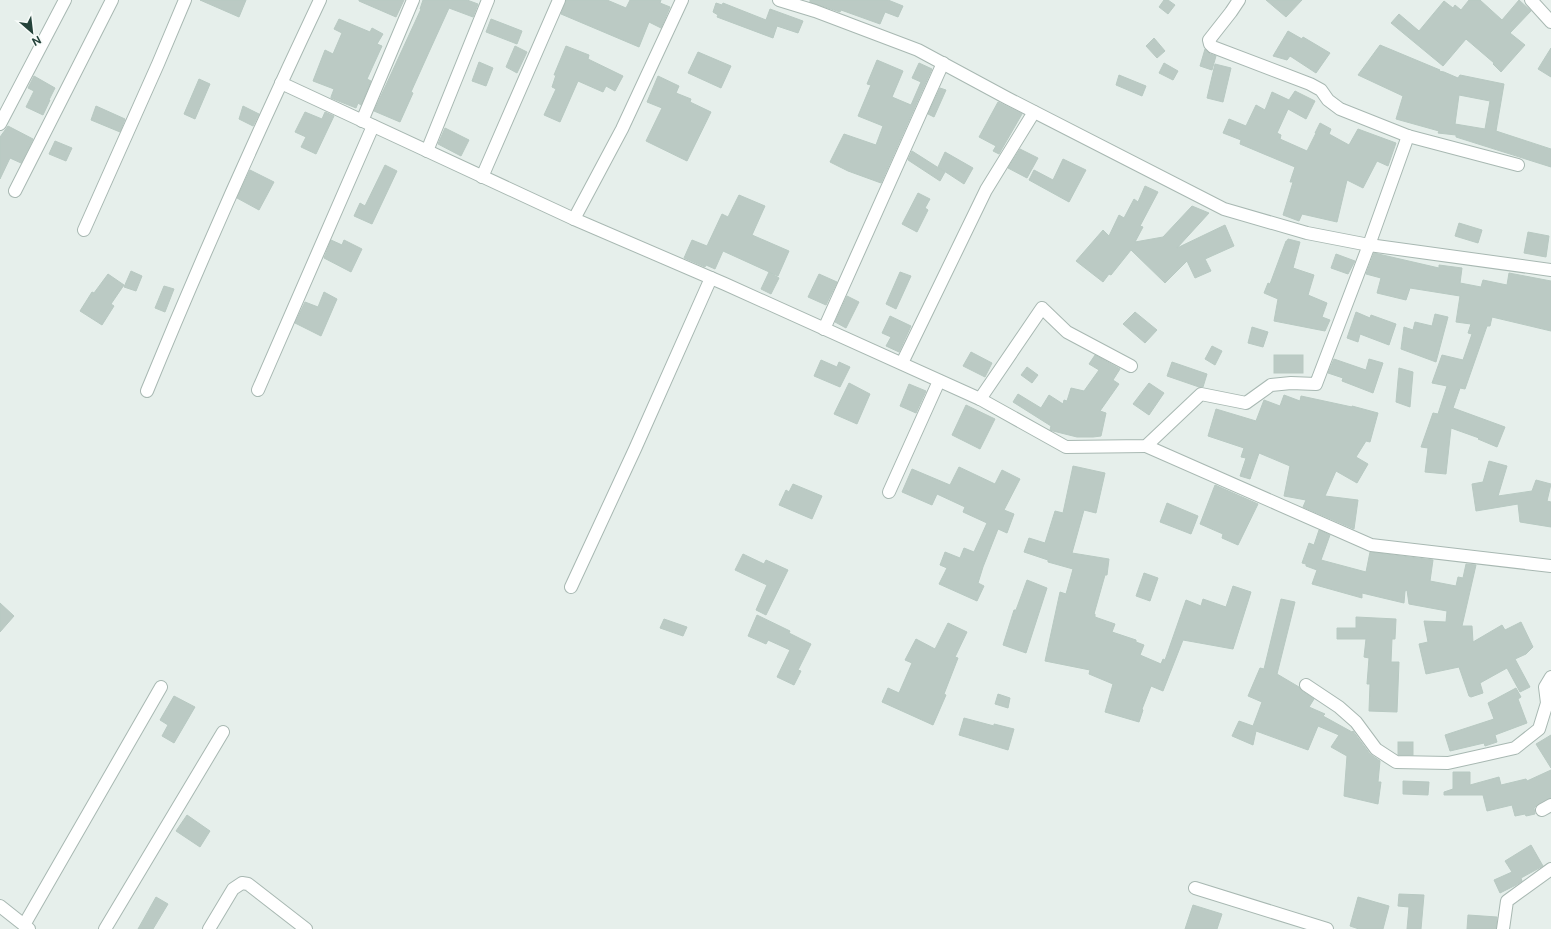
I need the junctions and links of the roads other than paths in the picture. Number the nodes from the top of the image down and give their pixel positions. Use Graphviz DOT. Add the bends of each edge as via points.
graph roads {
  1 [pos="65,0"];
  2 [pos="112,0"];
  3 [pos="185,0"];
  4 [pos="320,0"];
  5 [pos="413,0"];
  6 [pos="488,0"];
  7 [pos="559,0"];
  8 [pos="682,0"];
  9 [pos="779,0"];
  10 [pos="1238,0"];
  11 [pos="1531,0"];
  12 [pos="1551,22"];
  13 [pos="943,63"];
  14 [pos="280,82"];
  15 [pos="1034,112"];
  16 [pos="368,123"];
  17 [pos="0,124"];
  18 [pos="1408,136"];
  19 [pos="427,151"];
  20 [pos="1518,165"];
  21 [pos="482,177"];
  22 [pos="15,191"];
  23 [pos="574,219"];
  24 [pos="84,230"];
  25 [pos="1369,245"];
  26 [pos="1551,270"];
  27 [pos="711,278"];
  28 [pos="824,329"];
  29 [pos="902,364"];
  30 [pos="1131,366"];
  31 [pos="939,381"];
  32 [pos="258,390"];
  33 [pos="147,391"];
  34 [pos="980,399"];
  35 [pos="1146,446"];
  36 [pos="889,492"];
  37 [pos="1551,566"];
  38 [pos="571,587"];
  39 [pos="1551,676"];
  40 [pos="1306,685"];
  41 [pos="161,687"];
  42 [pos="223,732"];
  43 [pos="1551,869"];
  44 [pos="1195,888"];
  45 [pos="3,913"];
  46 [pos="27,927"];
  47 [pos="105,929"];
  48 [pos="209,929"];
  49 [pos="306,929"];
  50 [pos="1327,929"];
  51 [pos="1503,929"];
  1 -- 17 [label="street"];
  2 -- 22 [label="street"];
  3 -- 24 [label="street"];
  4 -- 14 [label="street"];
  5 -- 16 [label="street"];
  6 -- 19 [label="street"];
  7 -- 21 [label="street"];
  8 -- 23 [label="street" via="622,129"];
  9 -- 13 [label="street" via="918,50"];
  10 -- 18 [label="street" via="1209,40 1213,47 1310,84 1321,90 1328,100 1340,109"];
  11 -- 12 [label="street"];
  13 -- 15 [label="street"];
  13 -- 28 [label="street"];
  14 -- 16 [label="street"];
  14 -- 33 [label="street" via="200,262"];
  15 -- 25 [label="street" via="1224,209 1307,233"];
  15 -- 29 [label="street" via="986,190"];
  16 -- 19 [label="street"];
  16 -- 32 [label="street"];
  18 -- 20 [label="street"];
  18 -- 25 [label="street"];
  19 -- 21 [label="street"];
  21 -- 23 [label="street"];
  23 -- 27 [label="street"];
  25 -- 26 [label="street"];
  25 -- 35 [label="street" via="1316,384 1271,385 1246,403 1201,394"];
  27 -- 28 [label="street"];
  27 -- 38 [label="street"];
  28 -- 29 [label="street"];
  29 -- 31 [label="street"];
  30 -- 34 [label="street" via="1067,332 1042,308"];
  31 -- 34 [label="street"];
  31 -- 36 [label="street"];
  34 -- 35 [label="street" via="1066,447"];
  35 -- 37 [label="street" via="1371,545"];
  39 -- 40 [label="street" via="1545,687 1547,703 1539,729 1515,748 1448,763 1396,762 1376,749 1356,722 1339,707"];
  41 -- 46 [label="street"];
  42 -- 47 [label="street"];
  43 -- 51 [label="street" via="1507,902"];
  44 -- 50 [label="street"];
  45 -- 46 [label="street"];
  48 -- 49 [label="street" via="233,889 242,883 248,884"];
}
